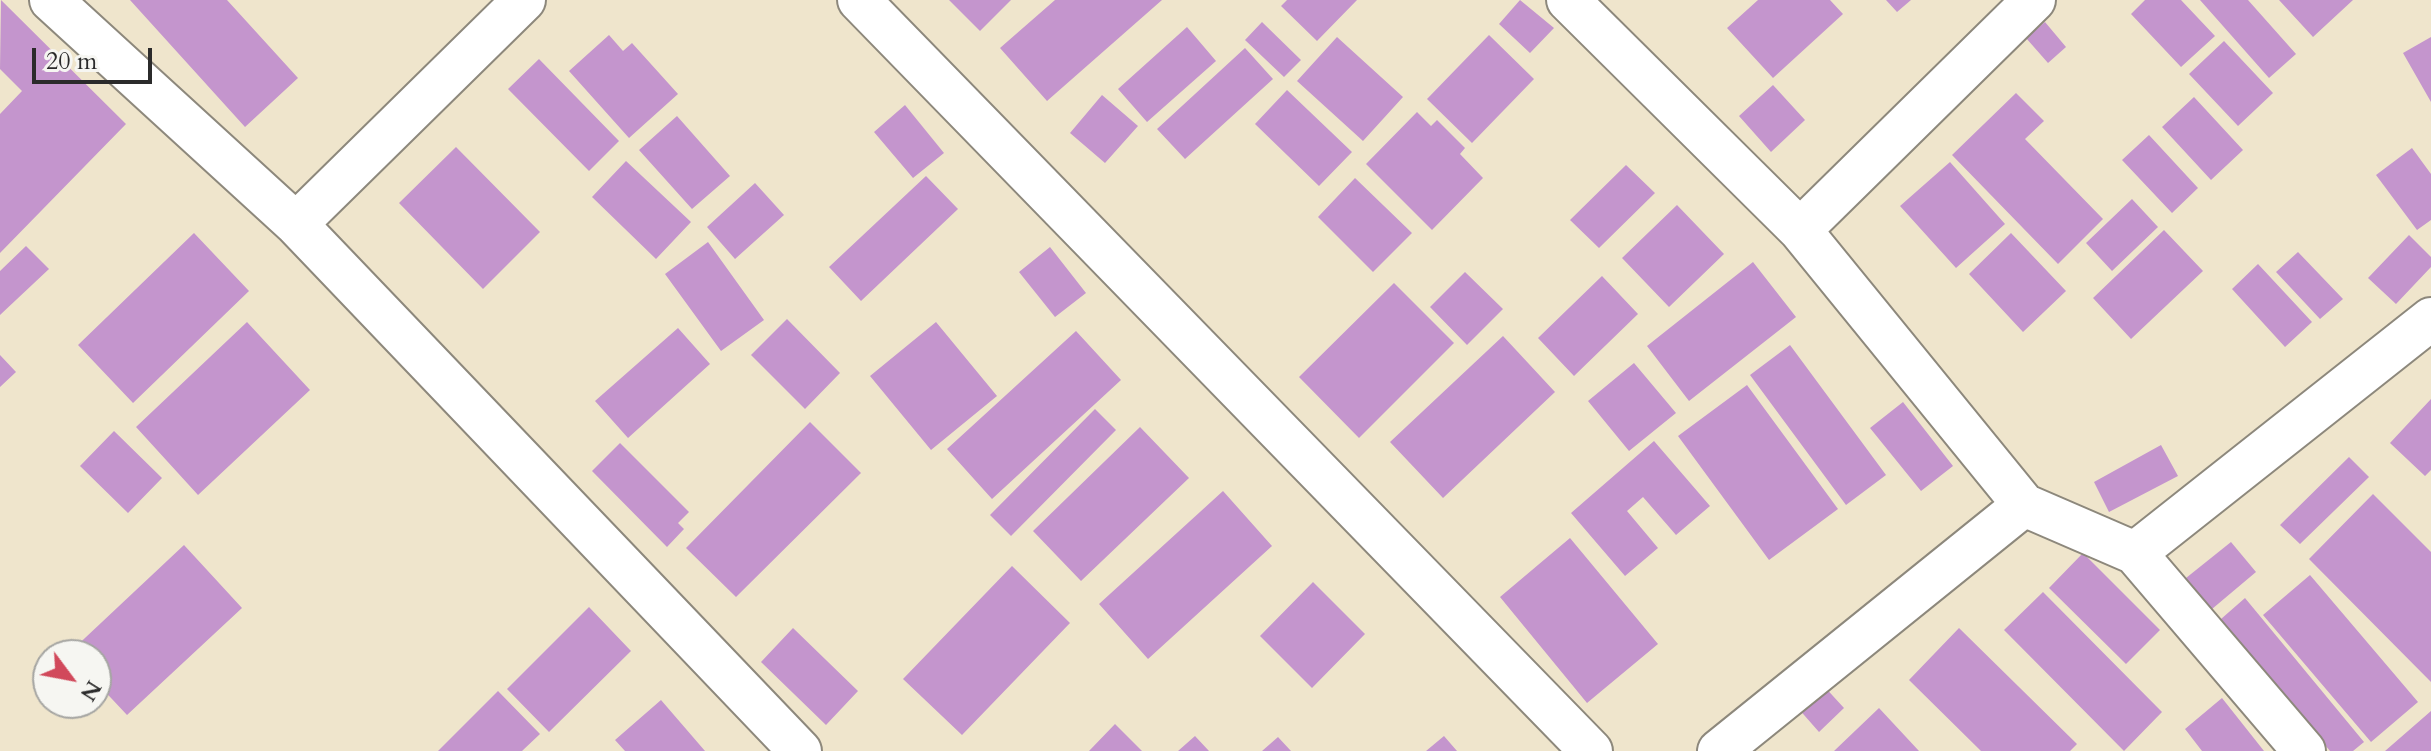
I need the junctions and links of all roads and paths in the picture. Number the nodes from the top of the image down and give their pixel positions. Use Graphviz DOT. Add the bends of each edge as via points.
graph roads {
  1 [pos="51,0"];
  2 [pos="524,0"];
  3 [pos="859,0"];
  4 [pos="1568,0"];
  5 [pos="2034,0"];
  6 [pos="296,224"];
  7 [pos="1800,230"];
  8 [pos="2431,319"];
  9 [pos="2024,505"];
  10 [pos="2135,553"];
  11 [pos="800,751"];
  12 [pos="1591,751"];
  13 [pos="1719,751"];
  14 [pos="2304,751"];
  1 -- 6 [label="street"];
  2 -- 6 [label="street"];
  3 -- 12 [label="street"];
  4 -- 7 [label="street"];
  5 -- 7 [label="street"];
  6 -- 11 [label="street"];
  7 -- 9 [label="street"];
  8 -- 10 [label="street"];
  9 -- 10 [label="street"];
  9 -- 13 [label="street"];
  10 -- 14 [label="street"];
}
